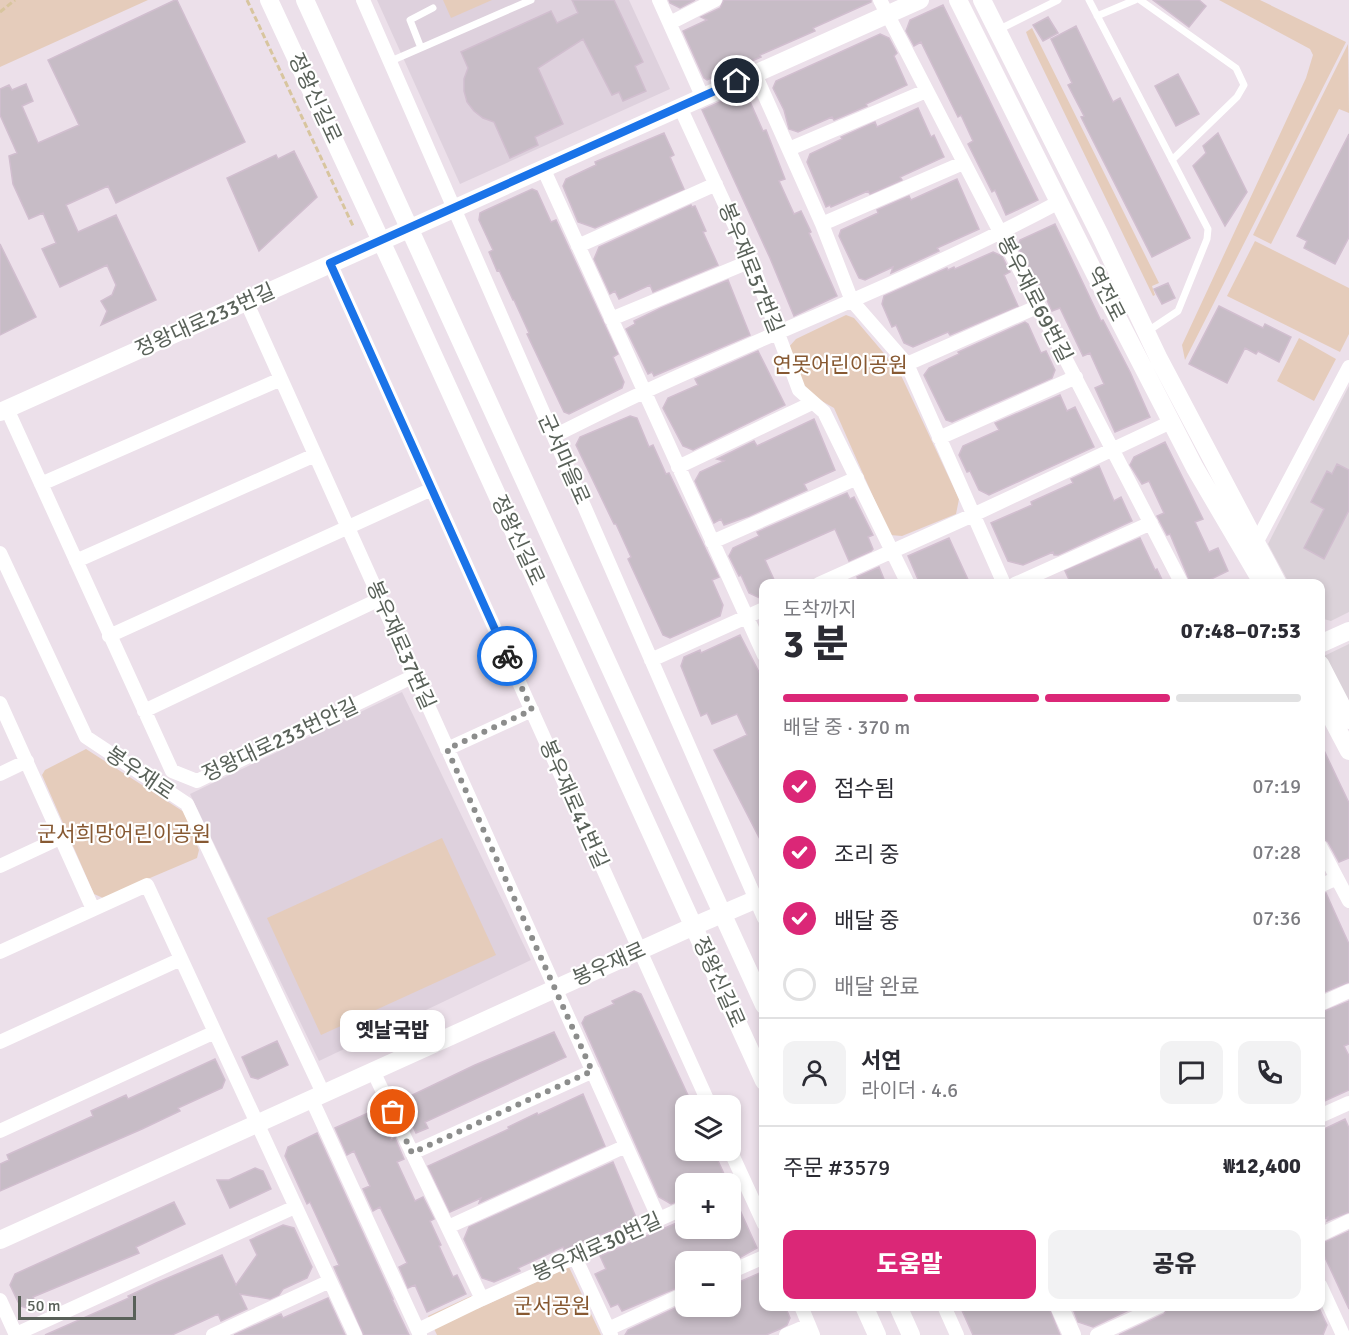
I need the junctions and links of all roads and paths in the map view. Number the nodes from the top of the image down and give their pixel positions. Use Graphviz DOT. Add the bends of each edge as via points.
graph roads {
  1 [pos="15,0"];
  2 [pos="247,0"];
  3 [pos="269,0"];
  4 [pos="306,0"];
  5 [pos="363,0"];
  6 [pos="531,0"];
  7 [pos="659,0"];
  8 [pos="715,0"];
  9 [pos="920,0"];
  10 [pos="958,0"];
  11 [pos="982,0"];
  12 [pos="1058,0"];
  13 [pos="1089,0"];
  14 [pos="1135,0"];
  15 [pos="1140,0"];
  16 [pos="884,7"];
  17 [pos="434,8"];
  18 [pos="0,12"];
  19 [pos="1096,16"];
  20 [pos="670,23"];
  21 [pos="997,31"];
  22 [pos="421,48"];
  23 [pos="391,61"];
  24 [pos="755,74"];
  25 [pos="926,91"];
  26 [pos="702,96"];
  27 [pos="680,107"];
  28 [pos="789,149"];
  29 [pos="1172,160"];
  30 [pos="963,163"];
  31 [pos="543,168"];
  32 [pos="716,184"];
  33 [pos="1059,202"];
  34 [pos="455,208"];
  35 [pos="822,224"];
  36 [pos="353,226"];
  37 [pos="409,228"];
  38 [pos="1001,233"];
  39 [pos="381,240"];
  40 [pos="578,246"];
  41 [pos="751,261"];
  42 [pos="330,263"];
  43 [pos="246,301"];
  44 [pos="852,301"];
  45 [pos="1039,306"];
  46 [pos="611,319"];
  47 [pos="1146,333"];
  48 [pos="778,334"];
  49 [pos="907,364"];
  50 [pos="1349,368"];
  51 [pos="1076,377"];
  52 [pos="281,380"];
  53 [pos="644,392"];
  54 [pos="812,403"];
  55 [pos="4,410"];
  56 [pos="1171,422"];
  57 [pos="554,436"];
  58 [pos="939,438"];
  59 [pos="1113,450"];
  60 [pos="315,455"];
  61 [pos="678,467"];
  62 [pos="857,478"];
  63 [pos="41,484"];
  64 [pos="432,489"];
  65 [pos="973,515"];
  66 [pos="1151,523"];
  67 [pos="348,527"];
  68 [pos="712,542"];
  69 [pos="1256,543"];
  70 [pos="892,550"];
  71 [pos="0,553"];
  72 [pos="76,561"];
  73 [pos="830,579"];
  74 [pos="906,579"];
  75 [pos="1002,579"];
  76 [pos="1026,579"];
  77 [pos="1179,579"];
  78 [pos="1260,579"];
  79 [pos="1275,579"];
  80 [pos="380,599"];
  81 [pos="759,611"];
  82 [pos="746,617"];
  83 [pos="1349,631"];
  84 [pos="110,636"];
  85 [pos="1325,642"];
  86 [pos="759,644"];
  87 [pos="651,660"];
  88 [pos="1325,674"];
  89 [pos="414,676"];
  90 [pos="0,703"];
  91 [pos="1325,705"];
  92 [pos="532,710"];
  93 [pos="144,711"];
  94 [pos="1349,720"];
  95 [pos="447,749"];
  96 [pos="1349,751"];
  97 [pos="27,761"];
  98 [pos="0,774"];
  99 [pos="60,838"];
  100 [pos="1325,855"];
  101 [pos="0,866"];
  102 [pos="1337,878"];
  103 [pos="1325,884"];
  104 [pos="759,898"];
  105 [pos="1349,901"];
  106 [pos="93,909"];
  107 [pos="722,913"];
  108 [pos="694,926"];
  109 [pos="640,950"];
  110 [pos="0,952"];
  111 [pos="181,959"];
  112 [pos="555,988"];
  113 [pos="1349,991"];
  114 [pos="759,994"];
  115 [pos="1325,1002"];
  116 [pos="215,1032"];
  117 [pos="0,1042"];
  118 [pos="759,1070"];
  119 [pos="373,1071"];
  120 [pos="592,1071"];
  121 [pos="705,1095"];
  122 [pos="317,1096"];
  123 [pos="1349,1103"];
  124 [pos="1325,1114"];
  125 [pos="257,1123"];
  126 [pos="0,1131"];
  127 [pos="626,1146"];
  128 [pos="412,1153"];
  129 [pos="735,1161"];
  130 [pos="744,1180"];
  131 [pos="741,1181"];
  132 [pos="295,1207"];
  133 [pos="675,1212"];
  134 [pos="759,1213"];
  135 [pos="659,1219"];
  136 [pos="1349,1221"];
  137 [pos="448,1227"];
  138 [pos="1325,1232"];
  139 [pos="0,1240"];
  140 [pos="575,1257"];
  141 [pos="759,1259"];
  142 [pos="741,1267"];
  143 [pos="330,1281"];
  144 [pos="1325,1296"];
  145 [pos="482,1299"];
  146 [pos="675,1299"];
  147 [pos="0,1300"];
  148 [pos="803,1311"];
  149 [pos="866,1311"];
  150 [pos="902,1311"];
  151 [pos="946,1311"];
  152 [pos="1061,1311"];
  153 [pos="1149,1311"];
  154 [pos="811,1330"];
  155 [pos="419,1332"];
  156 [pos="610,1332"];
  157 [pos="16,1335"];
  158 [pos="213,1335"];
  159 [pos="355,1335"];
  160 [pos="786,1335"];
  161 [pos="877,1335"];
  162 [pos="911,1335"];
  163 [pos="957,1335"];
  164 [pos="1072,1335"];
  165 [pos="1097,1335"];
  166 [pos="1343,1335"];
  1 -- 18 [label="path"];
  2 -- 36 [label="path"];
  3 -- 39 [label="street, 정왕신길로"];
  4 -- 37 [label="street, 정왕신길로"];
  5 -- 23 [label="street, 군서마을로"];
  6 -- 22 [label="lane"];
  7 -- 20 [label="street"];
  8 -- 20 [label="street"];
  9 -- 16 [label="street, 정왕대로233번길"];
  10 -- 33 [label="street, 역전로"];
  11 -- 21 [label="street, 역전로"];
  12 -- 21 [label="lane"];
  13 -- 19 [label="lane"];
  14 -- 19 [label="lane"];
  15 -- 29 [label="lane" via="1236,68 1244,84 1237,97"];
  16 -- 24 [label="street, 정왕대로233번길"];
  16 -- 25 [label="street, 봉우재로69번길"];
  17 -- 22 [label="lane" via="411,20"];
  19 -- 29 [label="lane"];
  20 -- 26 [label="street"];
  21 -- 47 [label="street, 역전로"];
  22 -- 23 [label="lane"];
  23 -- 34 [label="street, 군서마을로"];
  24 -- 26 [label="street, 정왕대로233번길"];
  24 -- 28 [label="street"];
  25 -- 28 [label="street"];
  25 -- 30 [label="street, 봉우재로69번길"];
  26 -- 27 [label="street, 정왕대로233번길"];
  27 -- 31 [label="street, 정왕대로233번길"];
  27 -- 32 [label="street, 봉우재로57번길"];
  28 -- 35 [label="street"];
  29 -- 47 [label="lane" via="1208,230 1207,240 1178,311"];
  30 -- 35 [label="street"];
  30 -- 38 [label="street, 봉우재로69번길"];
  31 -- 34 [label="street, 정왕대로233번길"];
  31 -- 40 [label="street"];
  32 -- 40 [label="street"];
  32 -- 41 [label="street, 봉우재로57번길"];
  33 -- 38 [label="street"];
  33 -- 56 [label="street, 역전로"];
  34 -- 37 [label="street, 정왕대로233번길"];
  34 -- 57 [label="street, 군서마을로"];
  35 -- 44 [label="street"];
  37 -- 39 [label="street, 정왕대로233번길"];
  37 -- 107 [label="street, 정왕신길로"];
  38 -- 44 [label="street"];
  38 -- 45 [label="street, 봉우재로69번길"];
  39 -- 42 [label="street, 정왕대로233번길"];
  39 -- 108 [label="street, 정왕신길로"];
  40 -- 46 [label="street"];
  41 -- 46 [label="street"];
  41 -- 48 [label="street, 봉우재로57번길"];
  42 -- 43 [label="street, 정왕대로233번길"];
  42 -- 64 [label="street, 봉우재로41번길"];
  43 -- 52 [label="street, 봉우재로37번길"];
  43 -- 55 [label="street, 정왕대로233번길"];
  44 -- 48 [label="street"];
  44 -- 49 [label="street"];
  45 -- 49 [label="street"];
  45 -- 51 [label="street, 봉우재로69번길"];
  46 -- 53 [label="street"];
  47 -- 69 [label="street, 역전로"];
  48 -- 53 [label="street"];
  48 -- 54 [label="street, 봉우재로57번길" via="799,390"];
  49 -- 58 [label="street"];
  50 -- 69 [label="street"];
  51 -- 58 [label="street"];
  51 -- 59 [label="street, 봉우재로69번길"];
  52 -- 60 [label="street, 봉우재로37번길"];
  52 -- 63 [label="street"];
  53 -- 57 [label="street"];
  53 -- 61 [label="street"];
  54 -- 61 [label="street"];
  54 -- 62 [label="street, 봉우재로57번길" via="824,412"];
  55 -- 63 [label="street, 정왕대로233번안길"];
  56 -- 59 [label="street"];
  56 -- 78 [label="street, 역전로"];
  57 -- 87 [label="street, 군서마을로"];
  58 -- 65 [label="street"];
  59 -- 65 [label="street"];
  59 -- 66 [label="street, 봉우재로69번길"];
  60 -- 67 [label="street, 봉우재로37번길"];
  60 -- 72 [label="street"];
  61 -- 68 [label="street"];
  62 -- 68 [label="street"];
  62 -- 70 [label="street, 봉우재로57번길"];
  63 -- 72 [label="street, 정왕대로233번안길"];
  64 -- 67 [label="street"];
  64 -- 92 [label="street, 봉우재로41번길"];
  65 -- 70 [label="street"];
  65 -- 75 [label="street"];
  66 -- 76 [label="street"];
  66 -- 77 [label="street, 봉우재로69번길"];
  67 -- 80 [label="street, 봉우재로37번길"];
  67 -- 84 [label="street"];
  68 -- 82 [label="street"];
  69 -- 79 [label="street, 역전로"];
  70 -- 73 [label="street"];
  70 -- 74 [label="street, 봉우재로57번길"];
  71 -- 122 [label="street, 봉우재로" via="86,737 187,804"];
  72 -- 84 [label="street, 정왕대로233번안길"];
  80 -- 89 [label="street, 봉우재로37번길"];
  80 -- 93 [label="street"];
  81 -- 82 [label="street"];
  82 -- 86 [label="street"];
  82 -- 87 [label="street"];
  83 -- 85 [label="street"];
  84 -- 93 [label="street, 정왕대로233번안길"];
  87 -- 104 [label="street, 군서마을로"];
  88 -- 94 [label="street"];
  89 -- 93 [label="street, 정왕대로233번안길" via="197,781 172,771"];
  89 -- 95 [label="street, 봉우재로37번길"];
  90 -- 97 [label="street"];
  91 -- 96 [label="street"];
  92 -- 95 [label="street"];
  92 -- 109 [label="street, 봉우재로41번길"];
  95 -- 112 [label="street, 봉우재로37번길"];
  97 -- 98 [label="street"];
  97 -- 99 [label="street"];
  99 -- 101 [label="street"];
  99 -- 106 [label="street"];
  100 -- 102 [label="street"];
  102 -- 103 [label="street"];
  102 -- 105 [label="street"];
  104 -- 107 [label="street, 봉우재로"];
  106 -- 110 [label="street"];
  106 -- 111 [label="street" via="147,885"];
  107 -- 108 [label="street, 봉우재로"];
  107 -- 114 [label="street, 정왕신길로"];
  108 -- 109 [label="street, 봉우재로"];
  108 -- 118 [label="street, 정왕신길로"];
  109 -- 112 [label="street, 봉우재로"];
  109 -- 121 [label="street, 봉우재로41번길"];
  111 -- 116 [label="street"];
  111 -- 117 [label="street"];
  112 -- 119 [label="street, 봉우재로"];
  112 -- 120 [label="street, 봉우재로37번길"];
  113 -- 115 [label="street"];
  116 -- 125 [label="street"];
  116 -- 126 [label="street"];
  119 -- 122 [label="street, 봉우재로"];
  119 -- 128 [label="street"];
  120 -- 127 [label="street, 봉우재로37번길"];
  120 -- 128 [label="street"];
  122 -- 125 [label="street, 봉우재로"];
  122 -- 155 [label="street"];
  123 -- 124 [label="street"];
  125 -- 132 [label="street"];
  125 -- 139 [label="street, 봉우재로"];
  127 -- 135 [label="street, 봉우재로37번길"];
  127 -- 137 [label="street"];
  128 -- 137 [label="street"];
  129 -- 130 [label="street"];
  130 -- 131 [label="street"];
  130 -- 134 [label="street"];
  132 -- 143 [label="street"];
  132 -- 157 [label="street"];
  133 -- 135 [label="street, 봉우재로30번길"];
  135 -- 140 [label="street, 봉우재로30번길"];
  136 -- 138 [label="street"];
  137 -- 145 [label="street"];
  140 -- 145 [label="street, 봉우재로30번길"];
  140 -- 156 [label="street"];
  141 -- 142 [label="street"];
  143 -- 158 [label="street"];
  143 -- 159 [label="street"];
  144 -- 166 [label="street"];
  145 -- 155 [label="street, 봉우재로30번길"];
  146 -- 156 [label="street"];
  147 -- 157 [label="street"];
  148 -- 154 [label="street"];
  149 -- 161 [label="street"];
  150 -- 162 [label="street"];
  151 -- 163 [label="street"];
  152 -- 164 [label="street"];
  153 -- 165 [label="street"];
  154 -- 160 [label="street"];
}
